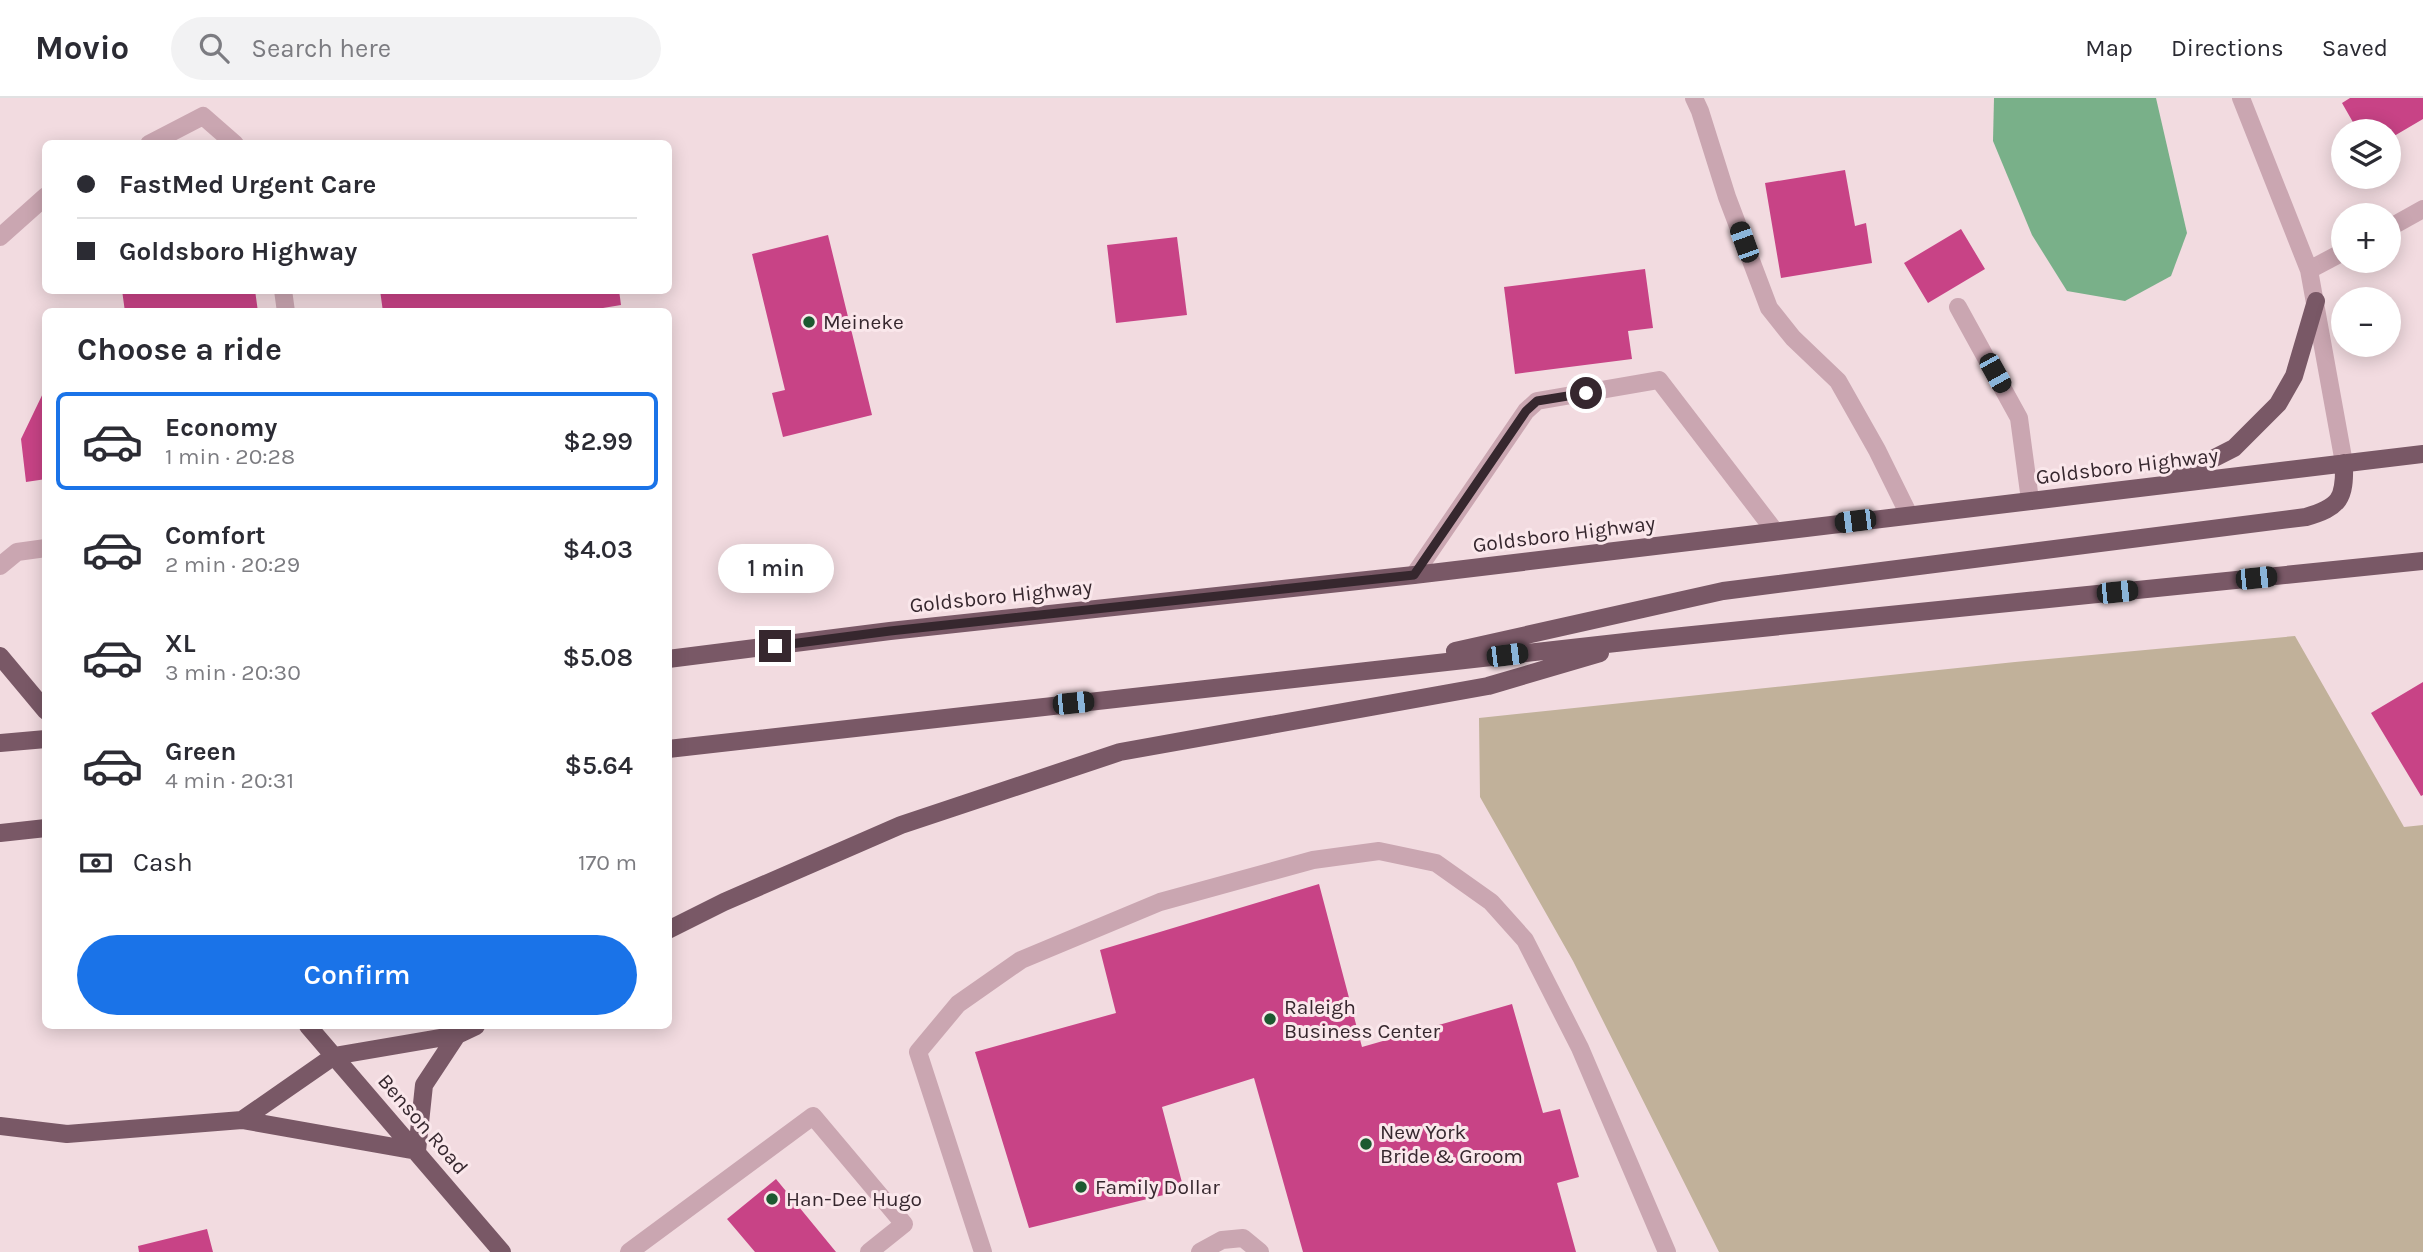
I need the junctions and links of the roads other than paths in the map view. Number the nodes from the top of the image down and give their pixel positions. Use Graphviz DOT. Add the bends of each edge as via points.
graph roads {
  1 [pos="1694,98"];
  2 [pos="2241,98"];
  3 [pos="157,140"];
  4 [pos="230,140"];
  5 [pos="42,200"];
  6 [pos="2423,209"];
  7 [pos="2401,221"];
  8 [pos="0,237"];
  9 [pos="2331,258"];
  10 [pos="2309,270"];
  11 [pos="2316,301"];
  12 [pos="1958,307"];
  13 [pos="2423,454"];
  14 [pos="2344,463"];
  15 [pos="2162,485"];
  16 [pos="2030,500"];
  17 [pos="1909,514"];
  18 [pos="1774,530"];
  19 [pos="42,549"];
  20 [pos="2423,561"];
  21 [pos="0,566"];
  22 [pos="1414,575"];
  23 [pos="1643,640"];
  24 [pos="0,656"];
  25 [pos="672,658"];
  26 [pos="1370,670"];
  27 [pos="42,706"];
  28 [pos="42,739"];
  29 [pos="0,743"];
  30 [pos="672,749"];
  31 [pos="42,828"];
  32 [pos="0,833"];
  33 [pos="672,928"];
  34 [pos="312,1029"];
  35 [pos="470,1029"];
  36 [pos="457,1035"];
  37 [pos="334,1056"];
  38 [pos="242,1120"];
  39 [pos="0,1126"];
  40 [pos="417,1151"];
  41 [pos="502,1252"];
  42 [pos="629,1252"];
  43 [pos="869,1252"];
  44 [pos="982,1252"];
  45 [pos="1200,1252"];
  46 [pos="1260,1252"];
  47 [pos="1667,1252"];
  1 -- 17 [label="street" via="1769,308 1838,381"];
  2 -- 10 [label="street"];
  3 -- 4 [label="street" via="203,116"];
  5 -- 8 [label="street"];
  6 -- 7 [label="street"];
  9 -- 10 [label="street"];
  10 -- 11 [label="street"];
  11 -- 14 [label="street"];
  11 -- 15 [label="main road" via="2294,376 2278,404 2234,448"];
  12 -- 16 [label="street" via="2019,418"];
  13 -- 14 [label="main road, Goldsboro Highway"];
  14 -- 15 [label="main road, Goldsboro Highway"];
  14 -- 26 [label="main road" via="2340,498 2333,507 2306,517 1723,591"];
  15 -- 16 [label="main road, Goldsboro Highway"];
  16 -- 17 [label="main road, Goldsboro Highway"];
  17 -- 18 [label="main road, Goldsboro Highway"];
  18 -- 22 [label="main road, Goldsboro Highway"];
  18 -- 22 [label="street" via="1659,380 1537,401"];
  19 -- 21 [label="street" via="17,552"];
  20 -- 23 [label="main road"];
  22 -- 25 [label="main road, Goldsboro Highway"];
  23 -- 26 [label="main road"];
  23 -- 33 [label="main road" via="1488,686 1120,751 901,825"];
  24 -- 27 [label="main road"];
  26 -- 30 [label="main road"];
  28 -- 29 [label="main road"];
  31 -- 32 [label="main road"];
  34 -- 37 [label="main road, Benson Road"];
  35 -- 36 [label="main road"];
  36 -- 37 [label="main road"];
  36 -- 40 [label="main road" via="424,1086"];
  37 -- 38 [label="main road"];
  37 -- 40 [label="main road, Benson Road"];
  38 -- 39 [label="main road" via="67,1134"];
  38 -- 40 [label="main road"];
  40 -- 41 [label="main road, Benson Road"];
  42 -- 43 [label="street" via="813,1116 904,1224"];
  44 -- 47 [label="street" via="918,1052 958,1004 1021,960 1160,902 1313,860 1379,851 1436,863 1491,902 1525,940 1580,1048"];
  45 -- 46 [label="street" via="1222,1240 1243,1238"];
}
